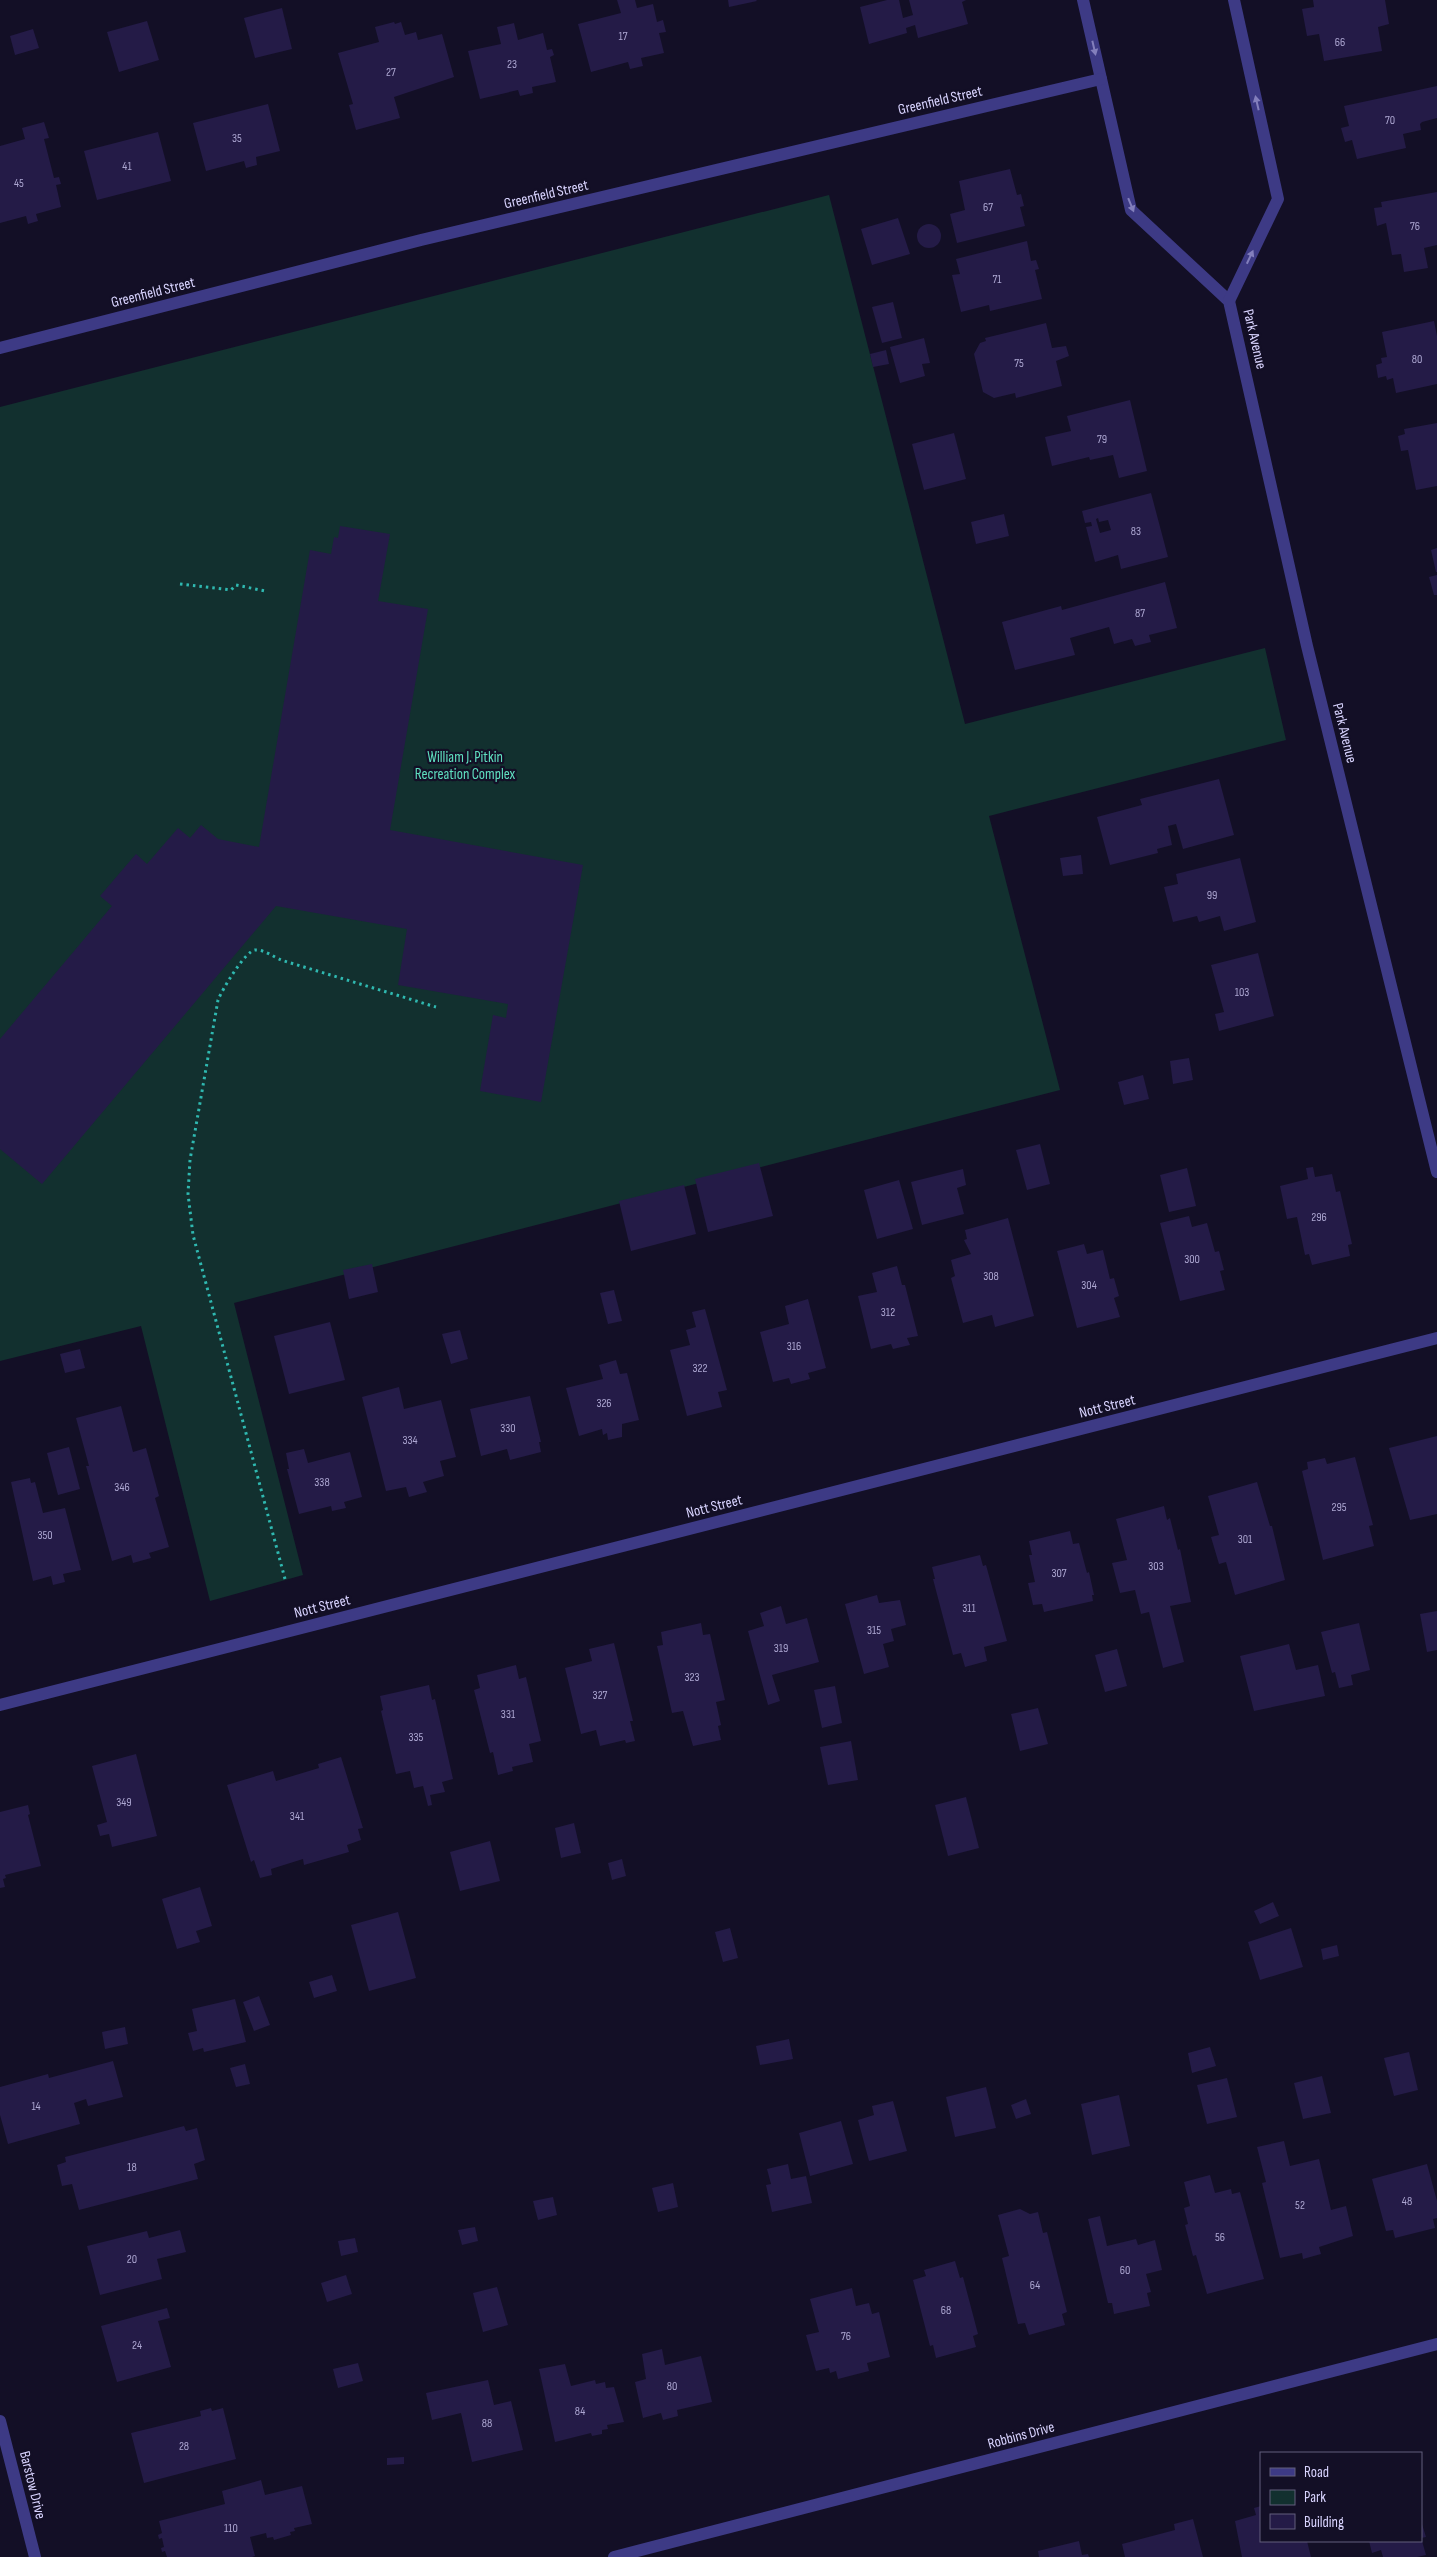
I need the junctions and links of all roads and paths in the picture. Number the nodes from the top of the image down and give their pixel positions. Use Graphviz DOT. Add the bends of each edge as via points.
graph roads {
  1 [pos="1083,0"];
  2 [pos="1234,0"];
  3 [pos="1101,79"];
  4 [pos="1230,301"];
  5 [pos="0,348"];
  6 [pos="180,584"];
  7 [pos="265,591"];
  8 [pos="436,1006"];
  9 [pos="1437,1172"];
  10 [pos="1437,1338"];
  11 [pos="285,1580"];
  12 [pos="0,1705"];
  13 [pos="1437,2344"];
  14 [pos="0,2421"];
  15 [pos="35,2557"];
  16 [pos="614,2557"];
  1 -- 3 [label="street, Park Avenue, one-way"];
  4 -- 2 [label="street, Park Avenue, one-way" via="1278,199"];
  3 -- 4 [label="street, Park Avenue, one-way" via="1131,210"];
  3 -- 5 [label="street, Greenfield Street" via="421,240"];
  4 -- 9 [label="street, Park Avenue" via="1307,646"];
  6 -- 7 [label="path" via="231,590 236,585"];
  8 -- 11 [label="path" via="281,960 258,950 251,952 224,985 218,1000 190,1160 188,1194 208,1296"];
  10 -- 12 [label="street, Nott Street"];
  13 -- 16 [label="street, Robbins Drive"];
  14 -- 15 [label="street, Barstow Drive"];
}
